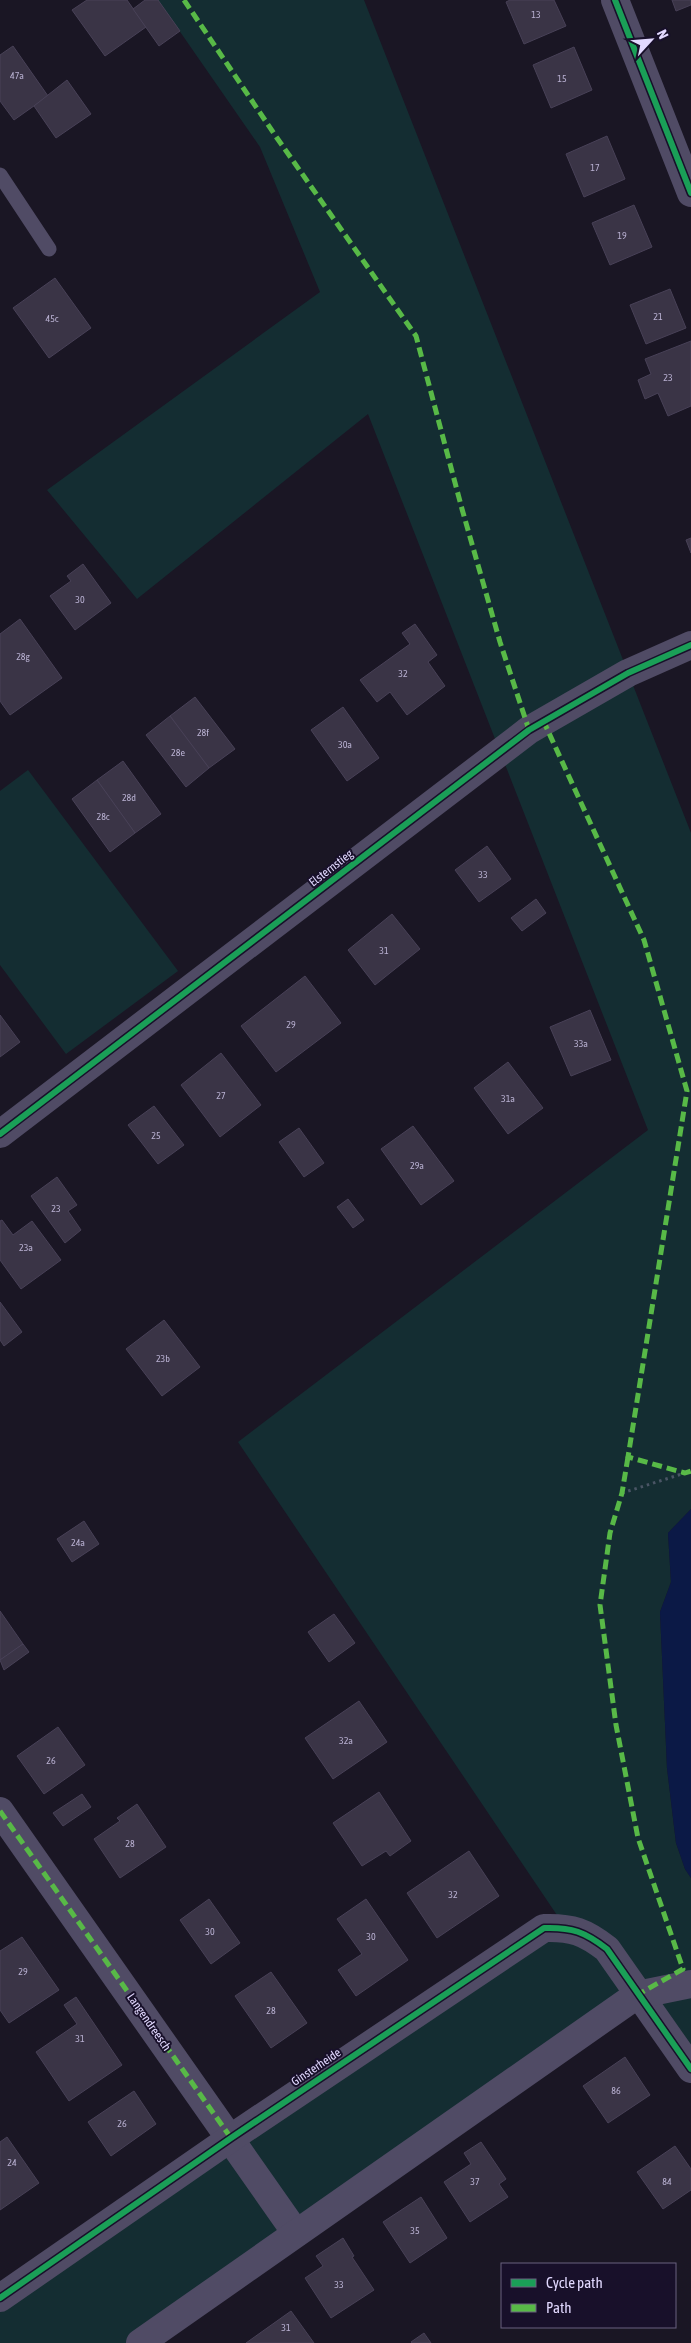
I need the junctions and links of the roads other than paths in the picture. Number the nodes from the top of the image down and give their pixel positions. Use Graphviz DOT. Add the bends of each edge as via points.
graph roads {
  1 [pos="615,0"];
  2 [pos="0,175"];
  3 [pos="691,193"];
  4 [pos="49,249"];
  5 [pos="691,645"];
  6 [pos="0,1134"];
  7 [pos="0,1811"];
  8 [pos="691,1984"];
  9 [pos="638,1995"];
  10 [pos="691,2069"];
  11 [pos="231,2138"];
  12 [pos="296,2233"];
  13 [pos="0,2298"];
  14 [pos="140,2343"];
  1 -- 3 [label="street"];
  2 -- 4 [label="lane"];
  5 -- 6 [label="street, Elsternstieg" via="628,673 529,730"];
  7 -- 11 [label="street, Langendreesch"];
  8 -- 9 [label="street"];
  9 -- 10 [label="street, Ginsterheide"];
  9 -- 11 [label="street, Ginsterheide" via="607,1949 589,1935 565,1927 544,1928"];
  9 -- 12 [label="street"];
  11 -- 12 [label="street, Langendreesch"];
  11 -- 13 [label="street, Ginsterheide"];
  12 -- 14 [label="street"];
}
